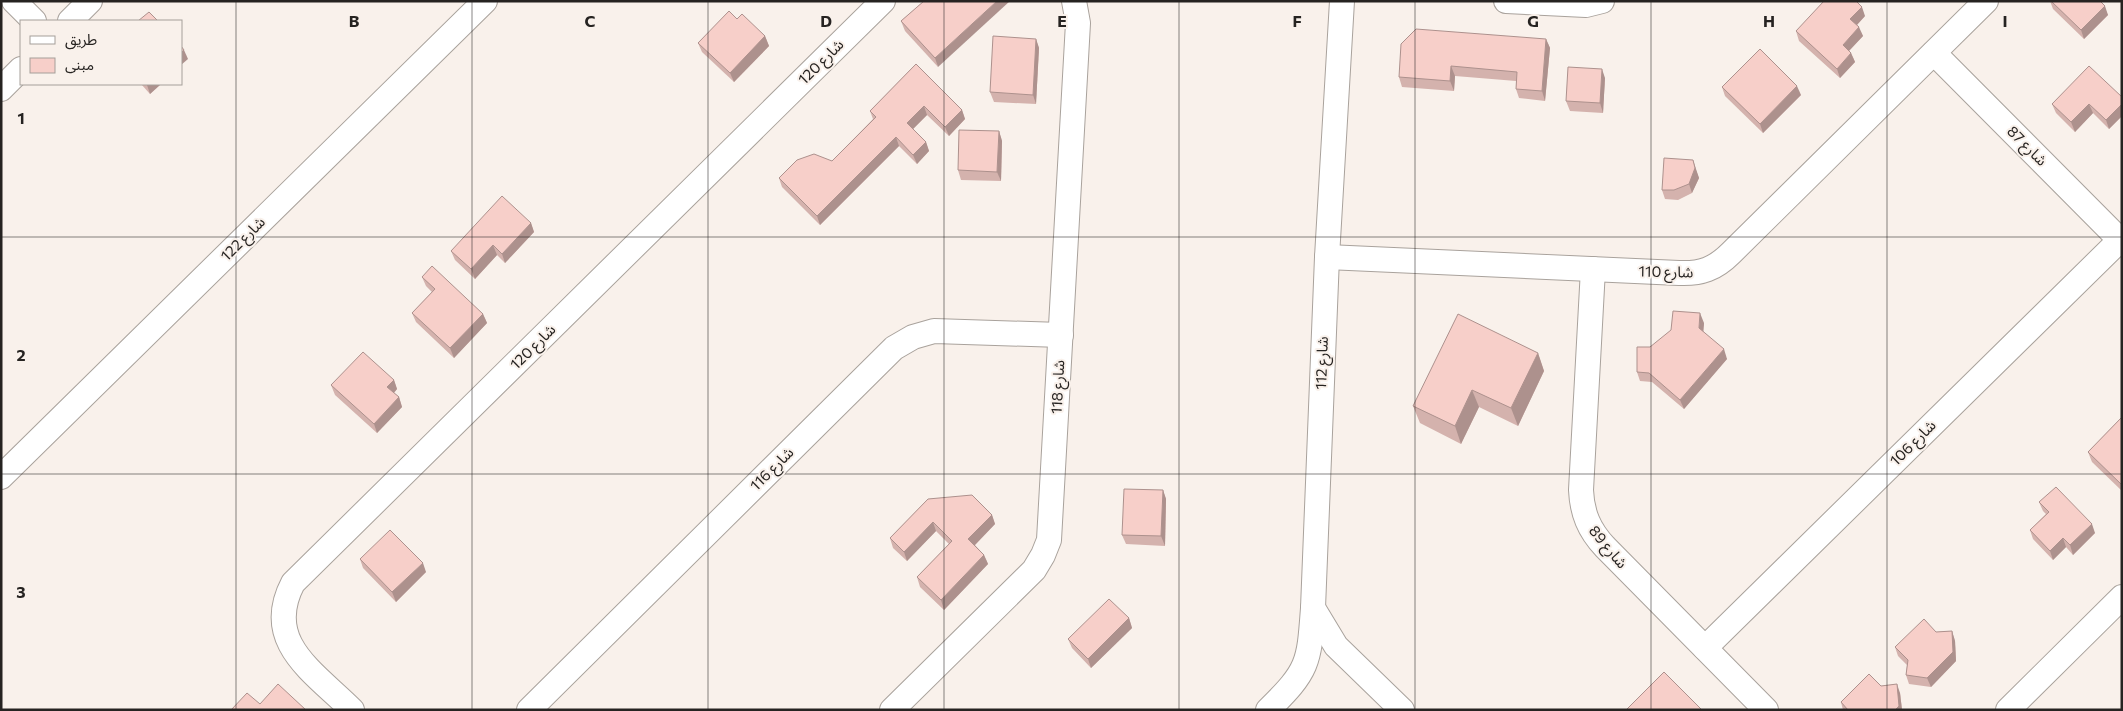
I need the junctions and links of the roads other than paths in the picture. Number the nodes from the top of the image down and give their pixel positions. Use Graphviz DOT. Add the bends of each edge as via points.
graph roads {
  1 [pos="14,1"];
  2 [pos="90,1"];
  3 [pos="485,1"];
  4 [pos="884,1"];
  5 [pos="1074,1"];
  6 [pos="1342,1"];
  7 [pos="1506,1"];
  8 [pos="1602,1"];
  9 [pos="1986,1"];
  10 [pos="33,20"];
  11 [pos="71,20"];
  12 [pos="1934,53"];
  13 [pos="20,70"];
  14 [pos="1,89"];
  15 [pos="2121,239"];
  16 [pos="1327,257"];
  17 [pos="1593,269"];
  18 [pos="1061,335"];
  19 [pos="1,476"];
  20 [pos="2122,597"];
  21 [pos="1313,608"];
  22 [pos="1705,648"];
  23 [pos="1351,662"];
  24 [pos="1300,675"];
  25 [pos="352,710"];
  26 [pos="529,710"];
  27 [pos="892,710"];
  28 [pos="1268,710"];
  29 [pos="1402,710"];
  30 [pos="1766,710"];
  31 [pos="2008,710"];
  1 -- 10 [label="street"];
  2 -- 11 [label="street"];
  3 -- 19 [label="street, شارع 122"];
  4 -- 25 [label="street, شارع 120" via="293,583 285,598 282,615 287,640 302,660"];
  5 -- 18 [label="street, شارع 118" via="1078,23"];
  6 -- 16 [label="street, شارع 112"];
  7 -- 8 [label="street" via="1586,5"];
  9 -- 12 [label="street, شارع 110"];
  12 -- 15 [label="street, شارع 87"];
  12 -- 17 [label="street, شارع 110" via="1721,264 1694,274"];
  13 -- 14 [label="street"];
  15 -- 22 [label="street, شارع 106"];
  16 -- 17 [label="street, شارع 110"];
  16 -- 21 [label="street, شارع 112"];
  17 -- 22 [label="street, شارع 89" via="1581,490 1584,514 1596,538"];
  18 -- 26 [label="street, شارع 116" via="934,331 913,337 894,348"];
  18 -- 27 [label="street, شارع 118" via="1051,523 1043,555 1034,570"];
  20 -- 31 [label="street"];
  21 -- 23 [label="street" via="1332,640"];
  21 -- 24 [label="street, شارع 112" via="1309,653"];
  22 -- 30 [label="street, شارع 89"];
  23 -- 24 [label="street" via="1323,663"];
  23 -- 29 [label="street"];
  24 -- 28 [label="street, شارع 112"];
}
